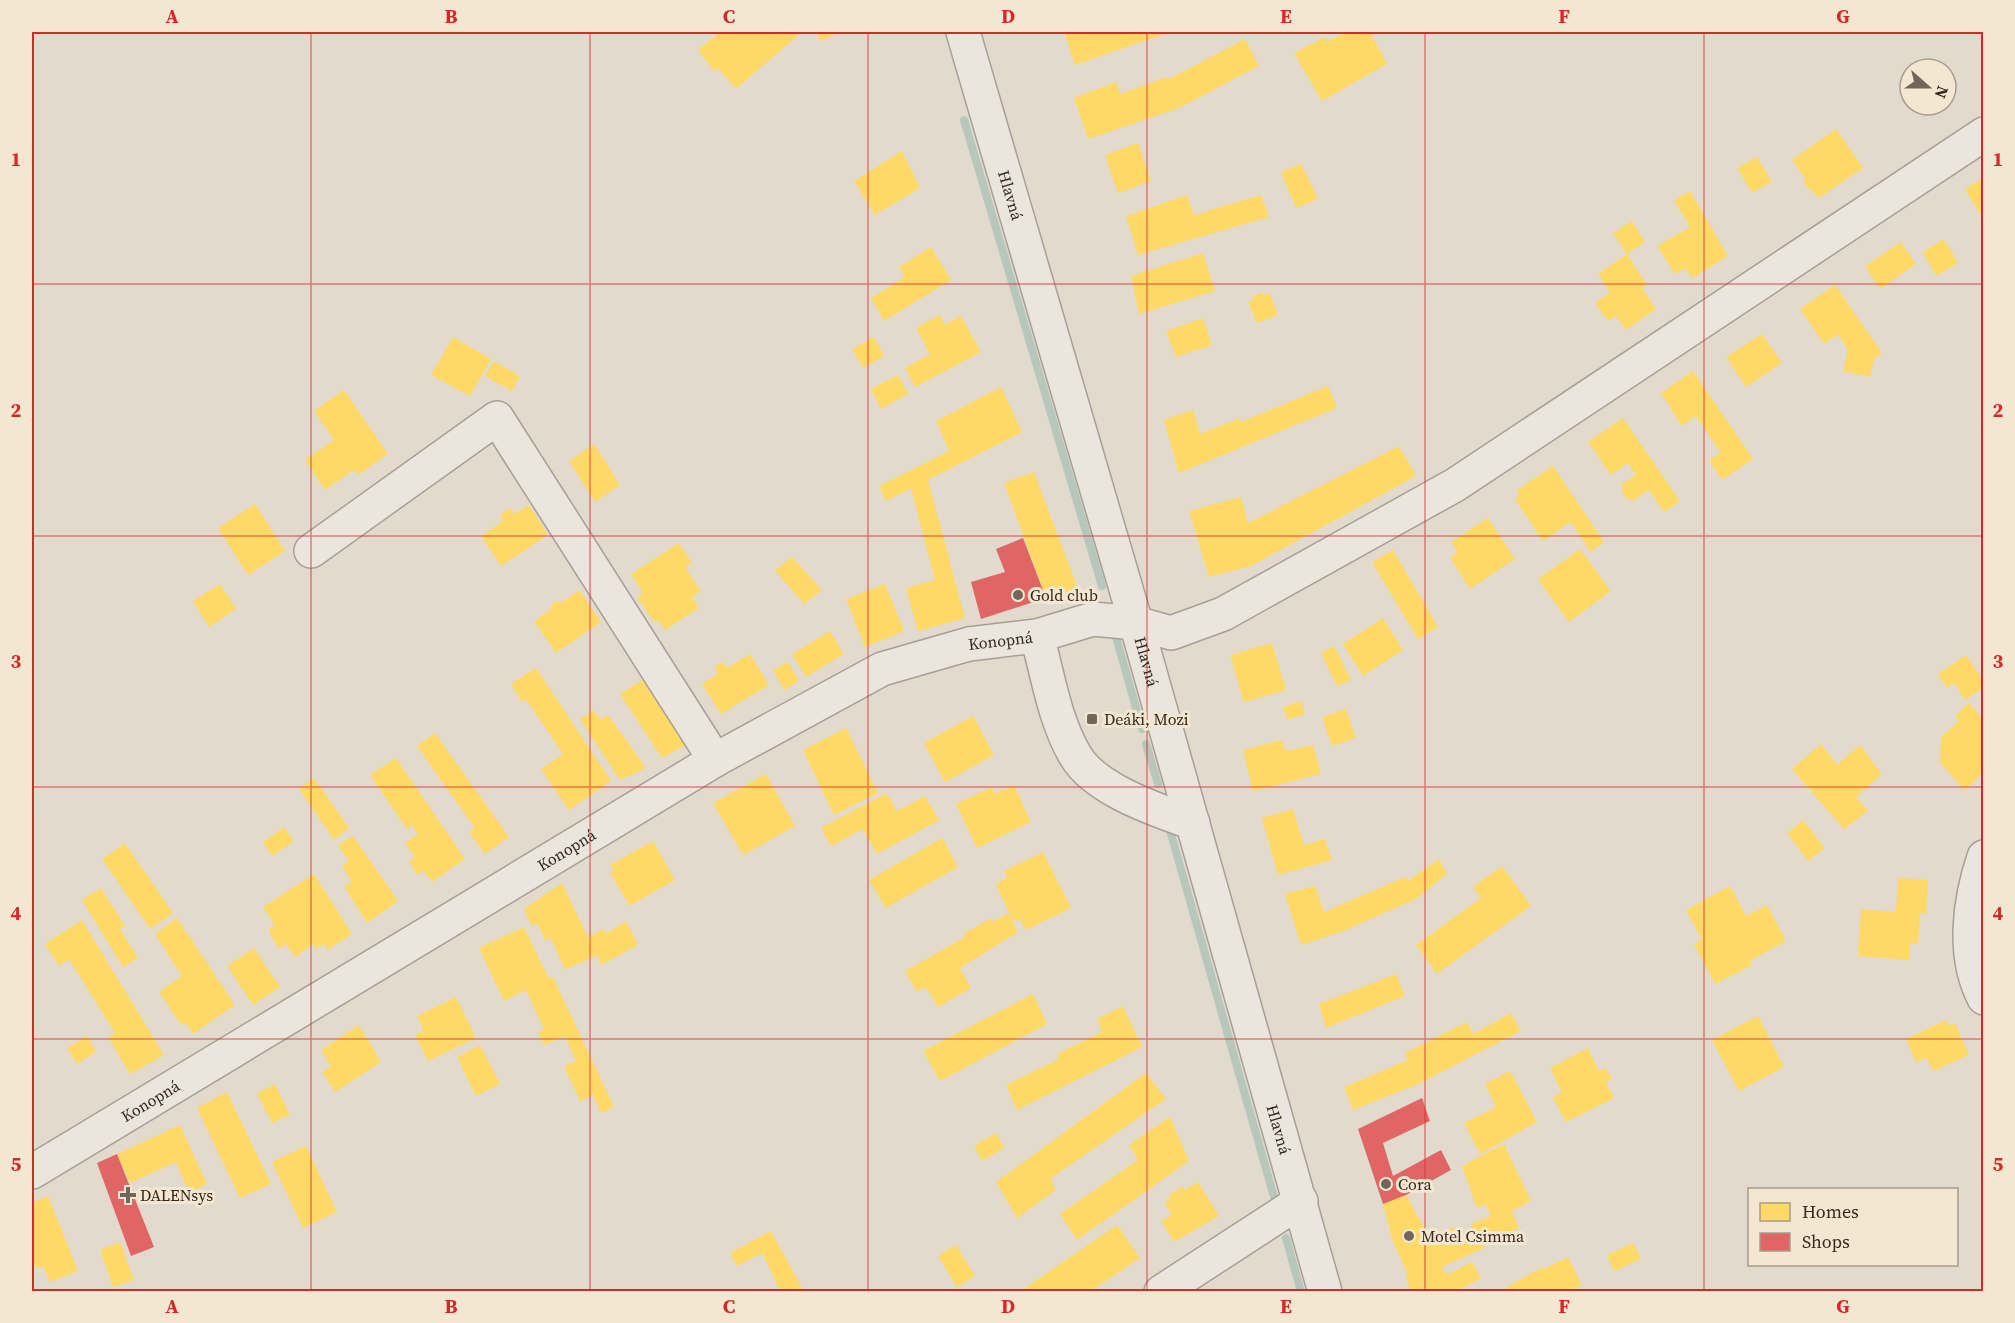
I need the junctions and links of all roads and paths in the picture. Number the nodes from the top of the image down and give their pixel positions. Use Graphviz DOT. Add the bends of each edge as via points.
graph roads {
  1 [pos="963,32"];
  2 [pos="1983,134"];
  3 [pos="311,551"];
  4 [pos="1136,623"];
  5 [pos="1038,636"];
  6 [pos="715,759"];
  7 [pos="1193,823"];
  8 [pos="1983,857"];
  9 [pos="1983,998"];
  10 [pos="32,1172"];
  11 [pos="1301,1201"];
  12 [pos="1161,1292"];
  13 [pos="1325,1292"];
  1 -- 4 [label="street, Hlavná"];
  2 -- 4 [label="street, Konopná" via="1455,484 1222,614 1172,633"];
  3 -- 6 [label="street" via="497,418"];
  4 -- 5 [label="street, Konopná" via="1093,619"];
  4 -- 7 [label="street, Hlavná"];
  5 -- 6 [label="street, Konopná" via="969,644 882,669"];
  5 -- 7 [label="street" via="1060,720 1076,756 1096,777 1140,803"];
  6 -- 10 [label="street, Konopná"];
  7 -- 11 [label="street, Hlavná"];
  8 -- 9 [label="street" via="1969,921 1974,981"];
  11 -- 12 [label="street"];
  11 -- 13 [label="street, Hlavná"];
}
